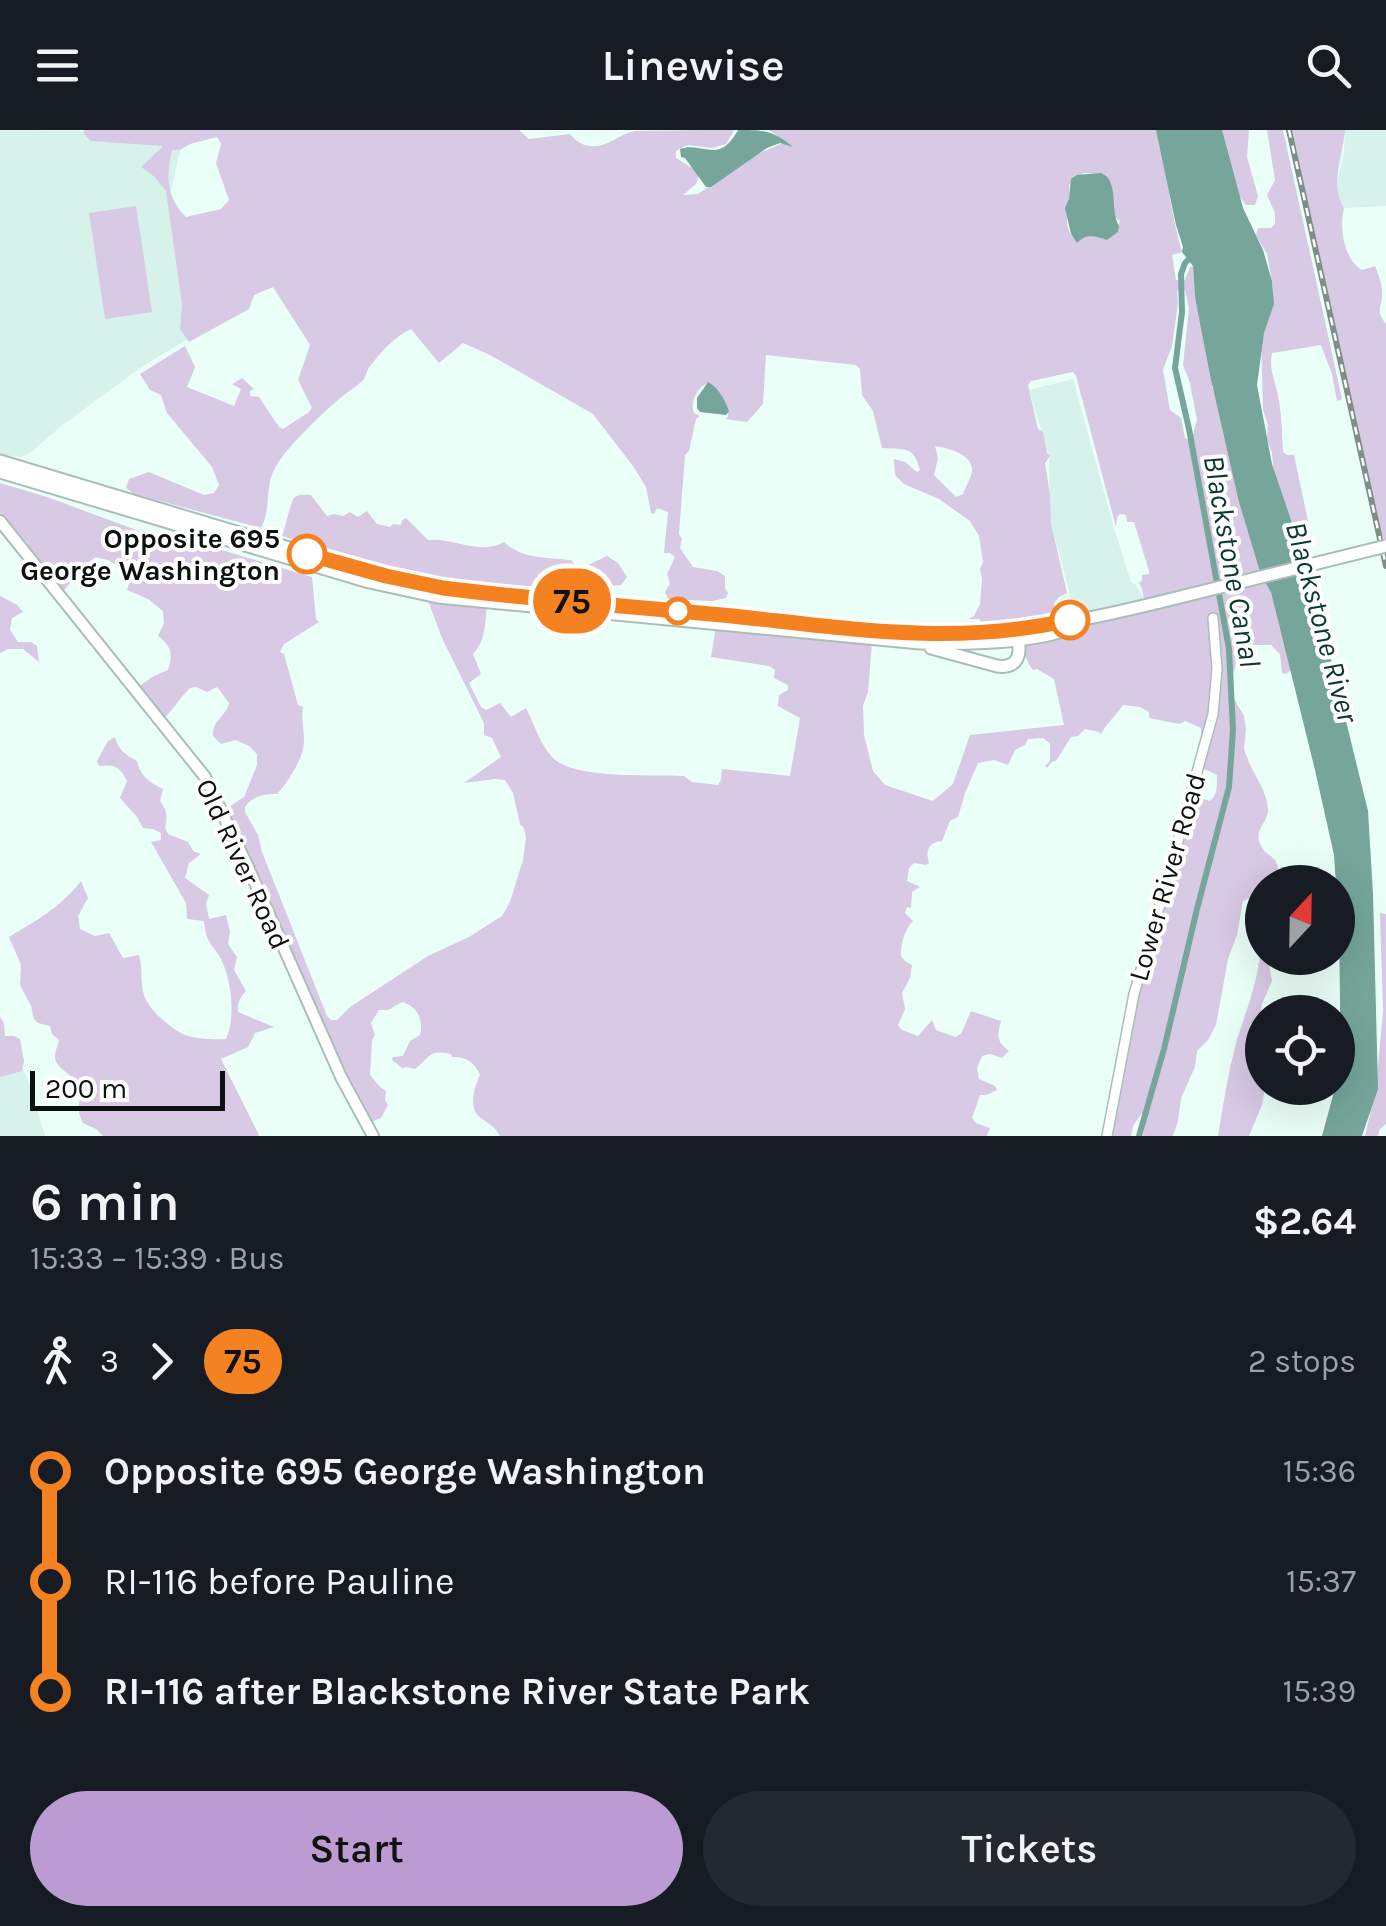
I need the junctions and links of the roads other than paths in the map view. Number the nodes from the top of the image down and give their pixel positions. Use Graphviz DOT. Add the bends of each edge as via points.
graph roads {
  1 [pos="0,461"];
  2 [pos="0,472"];
  3 [pos="0,521"];
  4 [pos="1386,546"];
  5 [pos="1213,618"];
  6 [pos="748,622"];
  7 [pos="1015,635"];
  8 [pos="908,642"];
  9 [pos="374,1136"];
  10 [pos="1107,1136"];
  1 -- 6 [label="main road" via="408,582"];
  2 -- 6 [label="main road" via="403,590"];
  3 -- 9 [label="main road, Old River Road" via="204,777"];
  4 -- 7 [label="main road, bridge"];
  5 -- 10 [label="street, Lower River Road" via="1212,714 1134,994"];
  6 -- 7 [label="main road"];
  6 -- 8 [label="main road"];
  7 -- 8 [label="main road" via="964,644"];
  7 -- 8 [label="main road" via="1018,659 1004,667"];
}
